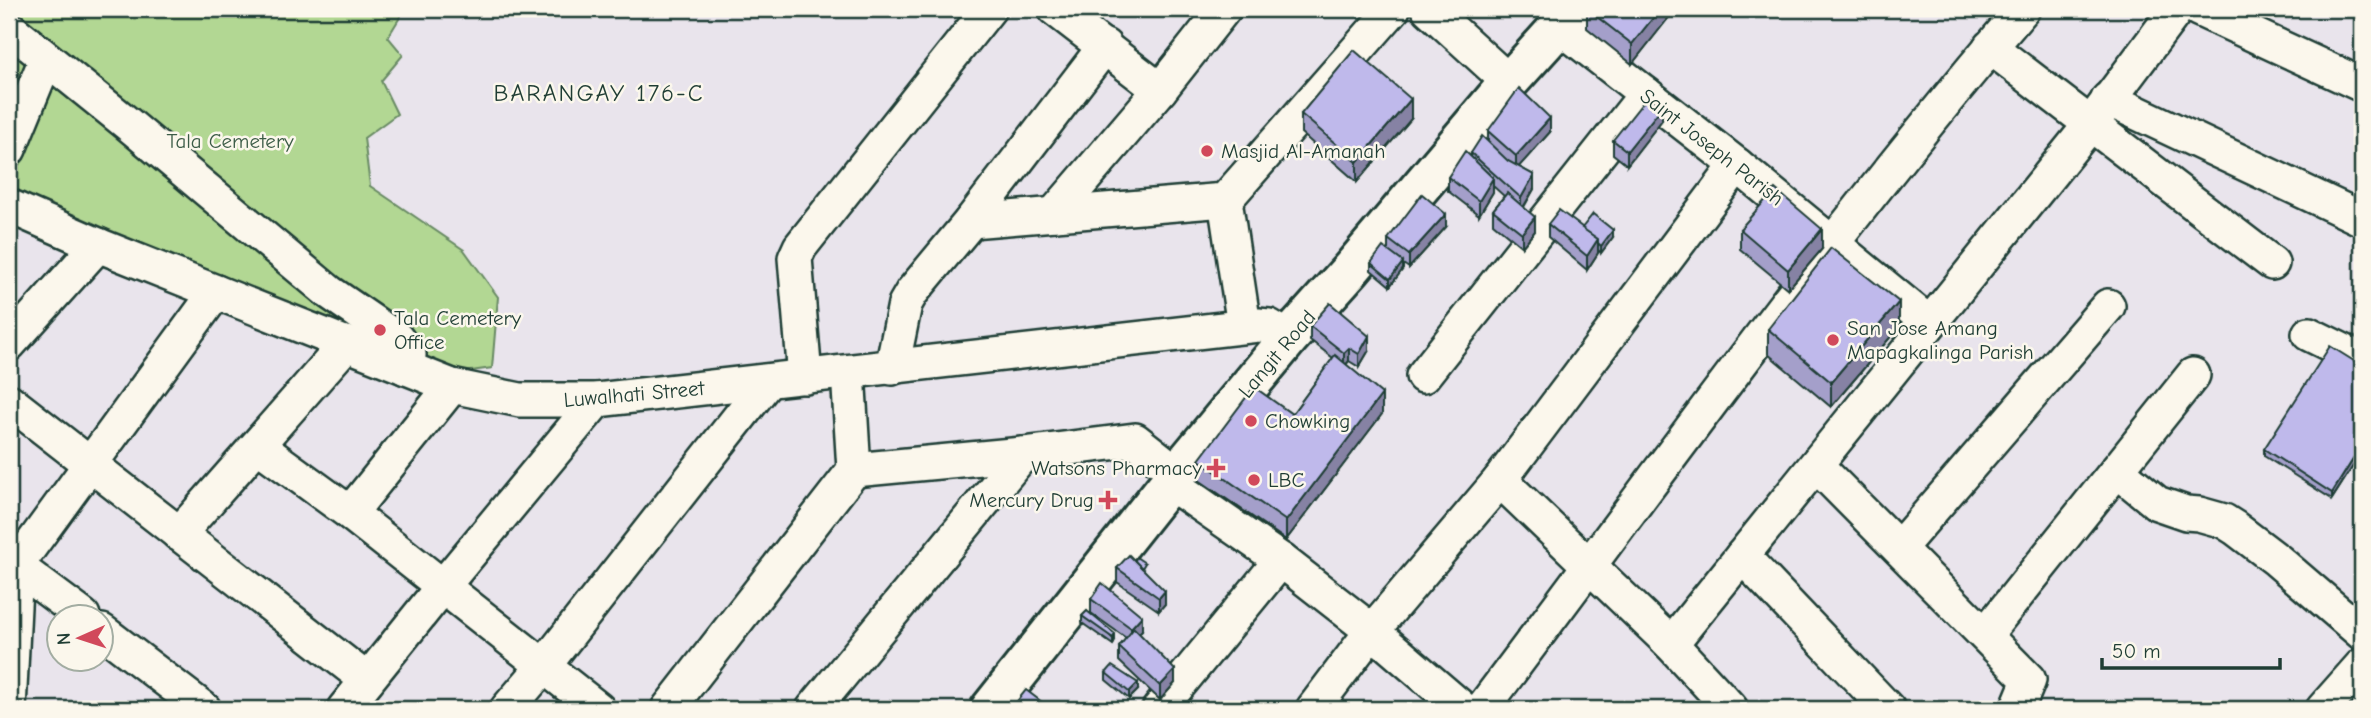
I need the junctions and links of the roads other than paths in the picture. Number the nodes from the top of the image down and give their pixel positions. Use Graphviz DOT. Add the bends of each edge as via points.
graph roads {
  1 [pos="989,9"];
  2 [pos="1224,9"];
  3 [pos="1393,9"];
  4 [pos="1429,9"];
  5 [pos="2024,9"];
  6 [pos="2178,9"];
  7 [pos="2198,9"];
  8 [pos="1062,11"];
  9 [pos="1567,18"];
  10 [pos="9,28"];
  11 [pos="1105,46"];
  12 [pos="1990,47"];
  13 [pos="46,59"];
  14 [pos="1509,82"];
  15 [pos="2362,85"];
  16 [pos="1160,90"];
  17 [pos="1646,94"];
  18 [pos="2099,112"];
  19 [pos="9,149"];
  20 [pos="1737,165"];
  21 [pos="1225,200"];
  22 [pos="9,206"];
  23 [pos="1054,214"];
  24 [pos="2362,219"];
  25 [pos="971,221"];
  26 [pos="1832,243"];
  27 [pos="98,246"];
  28 [pos="2272,263"];
  29 [pos="216,292"];
  30 [pos="2108,306"];
  31 [pos="1930,323"];
  32 [pos="1244,326"];
  33 [pos="2309,334"];
  34 [pos="1289,338"];
  35 [pos="347,343"];
  36 [pos="9,344"];
  37 [pos="2362,360"];
  38 [pos="406,368"];
  39 [pos="892,368"];
  40 [pos="848,372"];
  41 [pos="2193,375"];
  42 [pos="1423,376"];
  43 [pos="805,377"];
  44 [pos="767,382"];
  45 [pos="452,386"];
  46 [pos="597,400"];
  47 [pos="9,401"];
  48 [pos="258,446"];
  49 [pos="1023,454"];
  50 [pos="90,463"];
  51 [pos="1816,465"];
  52 [pos="854,470"];
  53 [pos="2117,470"];
  54 [pos="1173,478"];
  55 [pos="1500,480"];
  56 [pos="350,513"];
  57 [pos="179,534"];
  58 [pos="1899,548"];
  59 [pos="1742,556"];
  60 [pos="1281,559"];
  61 [pos="16,566"];
  62 [pos="1590,566"];
  63 [pos="443,586"];
  64 [pos="63,602"];
  65 [pos="1372,631"];
  66 [pos="2362,633"];
  67 [pos="1985,635"];
  68 [pos="116,642"];
  69 [pos="1671,644"];
  70 [pos="2362,665"];
  71 [pos="543,667"];
  72 [pos="367,680"];
  73 [pos="9,709"];
  74 [pos="204,709"];
  75 [pos="344,709"];
  76 [pos="507,709"];
  77 [pos="598,709"];
  78 [pos="668,709"];
  79 [pos="813,709"];
  80 [pos="990,709"];
  81 [pos="1159,709"];
  82 [pos="1314,709"];
  83 [pos="1463,709"];
  84 [pos="1482,709"];
  85 [pos="1731,709"];
  86 [pos="1888,709"];
  87 [pos="2017,709"];
  88 [pos="2323,709"];
  1 -- 43 [label="street" via="800,247 795,258"];
  2 -- 16 [label="street"];
  3 -- 21 [label="street"];
  4 -- 14 [label="street"];
  5 -- 12 [label="street"];
  6 -- 18 [label="street"];
  7 -- 15 [label="street"];
  8 -- 11 [label="street"];
  9 -- 14 [label="main road, Langit Road"];
  9 -- 17 [label="street, Saint Joseph Parish"];
  10 -- 13 [label="street"];
  11 -- 16 [label="street"];
  11 -- 25 [label="street"];
  12 -- 18 [label="street"];
  12 -- 26 [label="street"];
  13 -- 19 [label="street"];
  13 -- 38 [label="street" via="329,292 396,338 409,355"];
  14 -- 34 [label="main road, Langit Road"];
  16 -- 23 [label="street"];
  17 -- 20 [label="street, Saint Joseph Parish"];
  17 -- 42 [label="street"];
  18 -- 24 [label="street"];
  18 -- 28 [label="street"];
  18 -- 31 [label="street"];
  20 -- 26 [label="street, Saint Joseph Parish"];
  20 -- 55 [label="street"];
  21 -- 23 [label="street"];
  21 -- 32 [label="street"];
  22 -- 27 [label="street, Luwalhati Street"];
  23 -- 25 [label="street"];
  25 -- 39 [label="street" via="905,304"];
  26 -- 31 [label="street, Saint Joseph Parish"];
  26 -- 62 [label="street"];
  27 -- 29 [label="street, Luwalhati Street"];
  27 -- 36 [label="street"];
  29 -- 35 [label="street, Luwalhati Street"];
  29 -- 50 [label="street"];
  30 -- 58 [label="street"];
  31 -- 51 [label="street"];
  32 -- 34 [label="street, Luwalhati Street" via="1269,326"];
  32 -- 39 [label="street, Luwalhati Street"];
  33 -- 37 [label="street"];
  34 -- 54 [label="main road, Langit Road"];
  35 -- 38 [label="street, Luwalhati Street"];
  35 -- 48 [label="street"];
  38 -- 45 [label="street, Luwalhati Street"];
  39 -- 40 [label="street, Luwalhati Street"];
  40 -- 43 [label="street, Luwalhati Street"];
  40 -- 52 [label="street"];
  41 -- 53 [label="street"];
  43 -- 44 [label="street, Luwalhati Street"];
  44 -- 46 [label="street, Luwalhati Street"];
  44 -- 71 [label="street"];
  45 -- 46 [label="street, Luwalhati Street" via="520,400"];
  45 -- 56 [label="street"];
  46 -- 63 [label="street"];
  47 -- 50 [label="street"];
  48 -- 56 [label="street"];
  48 -- 57 [label="street"];
  49 -- 52 [label="street"];
  49 -- 54 [label="street" via="1135,440"];
  49 -- 79 [label="street"];
  50 -- 57 [label="street"];
  50 -- 61 [label="street"];
  51 -- 58 [label="street"];
  51 -- 59 [label="street"];
  52 -- 78 [label="street"];
  53 -- 66 [label="street" via="2157,503 2224,520"];
  53 -- 67 [label="street"];
  54 -- 60 [label="street"];
  54 -- 80 [label="main road, Langit Road"];
  55 -- 62 [label="street"];
  55 -- 65 [label="street"];
  56 -- 63 [label="street"];
  57 -- 72 [label="street"];
  58 -- 67 [label="street"];
  59 -- 69 [label="street"];
  59 -- 86 [label="street"];
  60 -- 65 [label="street"];
  60 -- 81 [label="street"];
  61 -- 64 [label="street"];
  61 -- 73 [label="street"];
  62 -- 69 [label="street"];
  62 -- 84 [label="street"];
  63 -- 71 [label="street"];
  63 -- 72 [label="street"];
  65 -- 82 [label="street"];
  65 -- 83 [label="street"];
  67 -- 87 [label="street" via="2029,680"];
  68 -- 74 [label="street"];
  69 -- 85 [label="street"];
  70 -- 88 [label="street"];
  71 -- 76 [label="street"];
  71 -- 77 [label="street"];
  72 -- 75 [label="street"];
}
